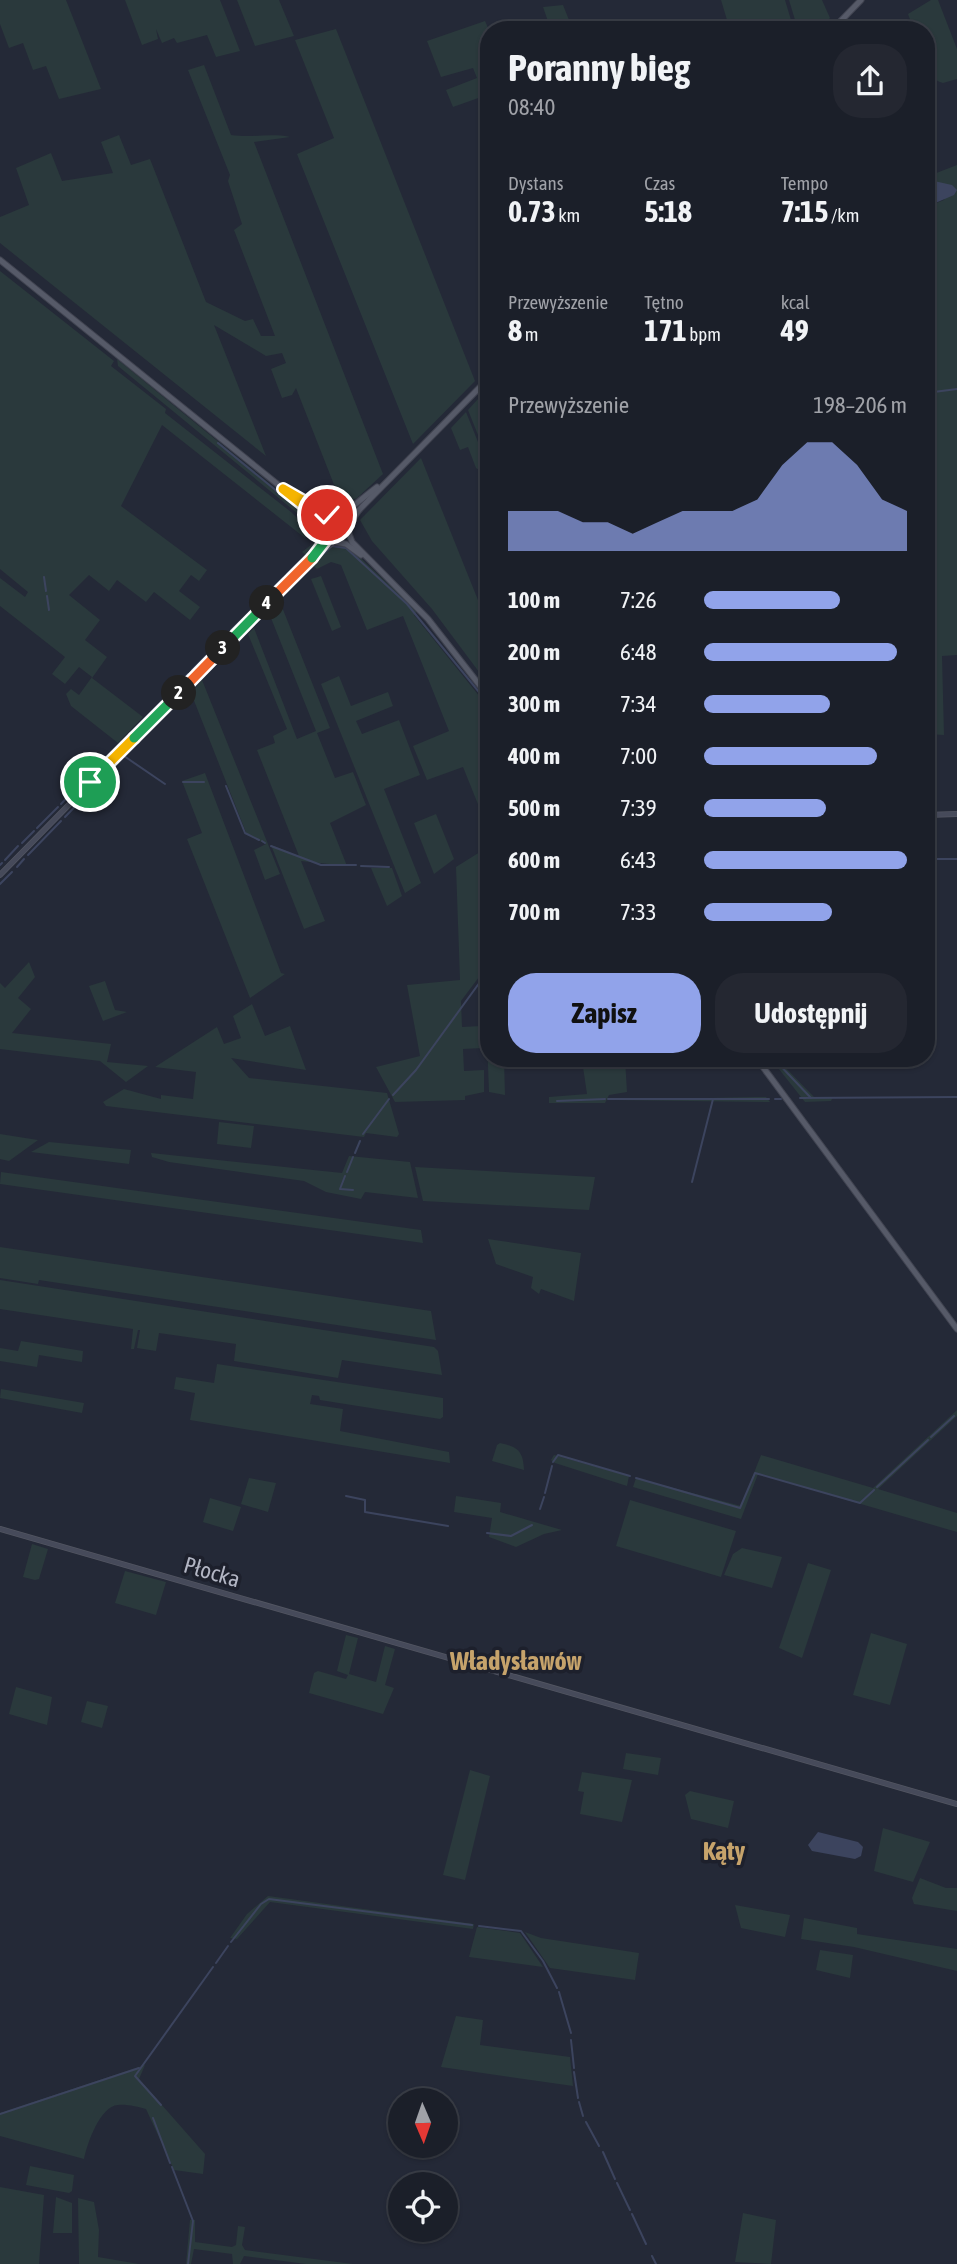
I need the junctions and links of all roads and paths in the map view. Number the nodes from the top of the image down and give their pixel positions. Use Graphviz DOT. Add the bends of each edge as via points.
graph roads {
  1 [pos="861,0"];
  2 [pos="841,21"];
  3 [pos="0,260"];
  4 [pos="480,387"];
  5 [pos="384,485"];
  6 [pos="283,489"];
  7 [pos="359,510"];
  8 [pos="312,512"];
  9 [pos="332,523"];
  10 [pos="341,523"];
  11 [pos="347,532"];
  12 [pos="327,533"];
  13 [pos="337,542"];
  14 [pos="314,556"];
  15 [pos="371,561"];
  16 [pos="480,686"];
  17 [pos="957,814"];
  18 [pos="935,815"];
  19 [pos="0,874"];
  20 [pos="763,1067"];
  21 [pos="957,1329"];
  22 [pos="0,1529"];
  23 [pos="957,1804"];
  1 -- 2 [label="main road"];
  3 -- 6 [label="main road"];
  4 -- 5 [label="main road"];
  5 -- 6 [label="main road" via="337,517"];
  5 -- 7 [label="main road"];
  6 -- 8 [label="main road"];
  7 -- 10 [label="main road"];
  7 -- 11 [label="main road"];
  8 -- 9 [label="main road"];
  8 -- 12 [label="main road"];
  9 -- 10 [label="main road"];
  9 -- 12 [label="main road"];
  10 -- 11 [label="main road"];
  11 -- 13 [label="main road"];
  11 -- 15 [label="main road"];
  12 -- 13 [label="main road"];
  12 -- 14 [label="street"];
  13 -- 14 [label="street"];
  13 -- 15 [label="main road"];
  14 -- 19 [label="street"];
  15 -- 16 [label="main road" via="433,625"];
  17 -- 18 [label="street"];
  20 -- 21 [label="main road"];
  22 -- 23 [label="street, Płocka"];
}
